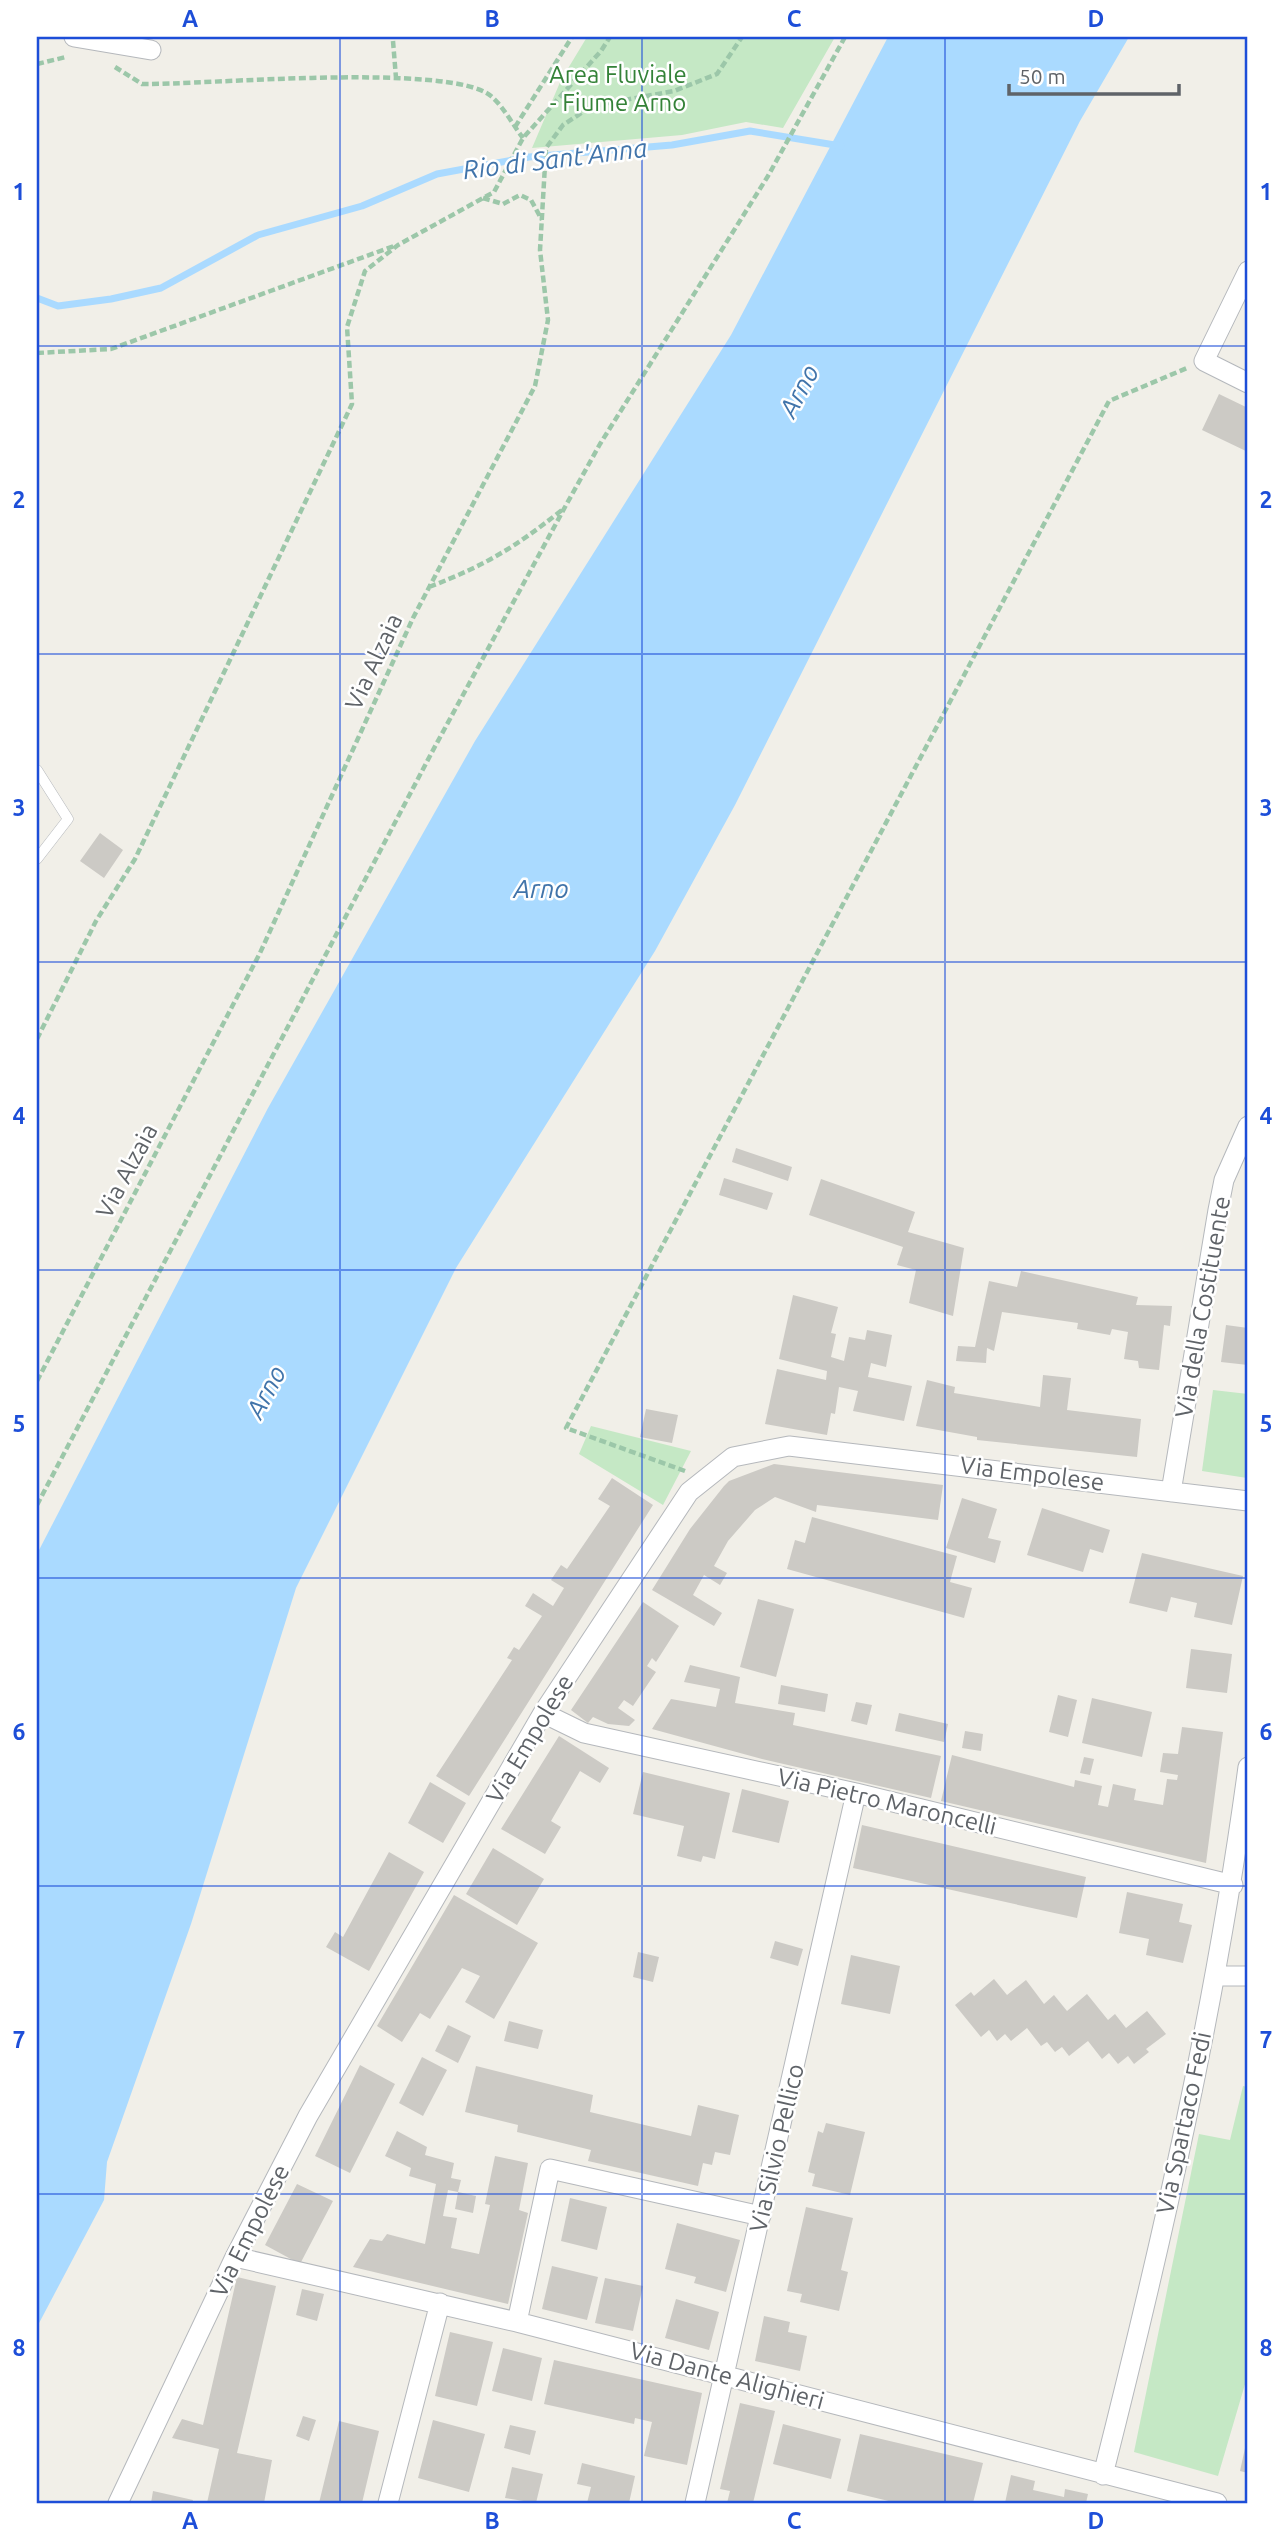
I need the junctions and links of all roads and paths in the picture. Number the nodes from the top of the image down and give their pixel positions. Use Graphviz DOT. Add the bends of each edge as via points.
graph roads {
  1 [pos="74,37"];
  2 [pos="572,37"];
  3 [pos="610,37"];
  4 [pos="741,37"];
  5 [pos="845,37"];
  6 [pos="393,41"];
  7 [pos="151,50"];
  8 [pos="75,57"];
  9 [pos="37,64"];
  10 [pos="110,65"];
  11 [pos="396,78"];
  12 [pos="515,127"];
  13 [pos="523,138"];
  14 [pos="482,198"];
  15 [pos="543,221"];
  16 [pos="398,245"];
  17 [pos="1248,271"];
  18 [pos="37,352"];
  19 [pos="1204,361"];
  20 [pos="1248,383"];
  21 [pos="565,507"];
  22 [pos="429,587"];
  23 [pos="37,769"];
  24 [pos="37,859"];
  25 [pos="37,1039"];
  26 [pos="1248,1125"];
  27 [pos="37,1381"];
  28 [pos="706,1478"];
  29 [pos="1171,1492"];
  30 [pos="1248,1501"];
  31 [pos="37,1506"];
  32 [pos="544,1713"];
  33 [pos="1248,1768"];
  34 [pos="856,1793"];
  35 [pos="1233,1885"];
  36 [pos="1216,1976"];
  37 [pos="1248,1976"];
  38 [pos="761,2216"];
  39 [pos="235,2257"];
  40 [pos="440,2303"];
  41 [pos="517,2322"];
  42 [pos="724,2375"];
  43 [pos="1103,2475"];
  44 [pos="118,2503"];
  45 [pos="388,2503"];
  46 [pos="695,2503"];
  47 [pos="1217,2503"];
  1 -- 7 [label="street"];
  2 -- 12 [label="path"];
  3 -- 13 [label="path"];
  4 -- 15 [label="path, Via Alzaia" via="717,74 674,91 592,106 564,125 547,148"];
  5 -- 21 [label="path" via="717,261"];
  6 -- 11 [label="path"];
  8 -- 9 [label="path"];
  10 -- 11 [label="path" via="142,84"];
  11 -- 12 [label="path" via="461,84 490,95"];
  12 -- 13 [label="path"];
  13 -- 14 [label="path" via="495,192"];
  14 -- 15 [label="path" via="503,204 520,195 531,200"];
  14 -- 16 [label="path"];
  15 -- 22 [label="path, Via Alzaia" via="540,250 548,320 535,386"];
  16 -- 18 [label="path" via="111,349"];
  16 -- 25 [label="path" via="365,271 356,293 347,327 352,384 347,415 135,859 96,921"];
  17 -- 19 [label="street"];
  19 -- 20 [label="street"];
  19 -- 28 [label="path" via="1108,401 566,1428"];
  21 -- 22 [label="path" via="515,547"];
  21 -- 31 [label="path"];
  22 -- 27 [label="path, Via Alzaia" via="260,953"];
  23 -- 24 [label="lane" via="68,820"];
  26 -- 29 [label="street, Via della Costituente" via="1220,1200"];
  28 -- 29 [label="street, Via Empolese" via="733,1457 789,1447"];
  28 -- 32 [label="street, Via Empolese" via="689,1492"];
  29 -- 30 [label="street, Via Empolese"];
  32 -- 34 [label="street, Via Pietro Maroncelli" via="584,1733"];
  32 -- 39 [label="street, Via Empolese" via="308,2116"];
  33 -- 35 [label="street, Via Spartaco Fedi"];
  34 -- 35 [label="street, Via Pietro Maroncelli"];
  34 -- 38 [label="street, Via Silvio Pellico"];
  35 -- 36 [label="street, Via Spartaco Fedi"];
  36 -- 37 [label="street"];
  36 -- 43 [label="street, Via Spartaco Fedi"];
  38 -- 41 [label="street" via="550,2169"];
  38 -- 42 [label="street, Via Silvio Pellico"];
  39 -- 40 [label="street, Via Dante Alighieri"];
  39 -- 44 [label="street, Via Empolese"];
  40 -- 41 [label="street, Via Dante Alighieri"];
  40 -- 45 [label="street"];
  41 -- 42 [label="street, Via Dante Alighieri"];
  42 -- 43 [label="street, Via Dante Alighieri"];
  42 -- 46 [label="street, Via Silvio Pellico"];
  43 -- 47 [label="street, Via Dante Alighieri"];
}
